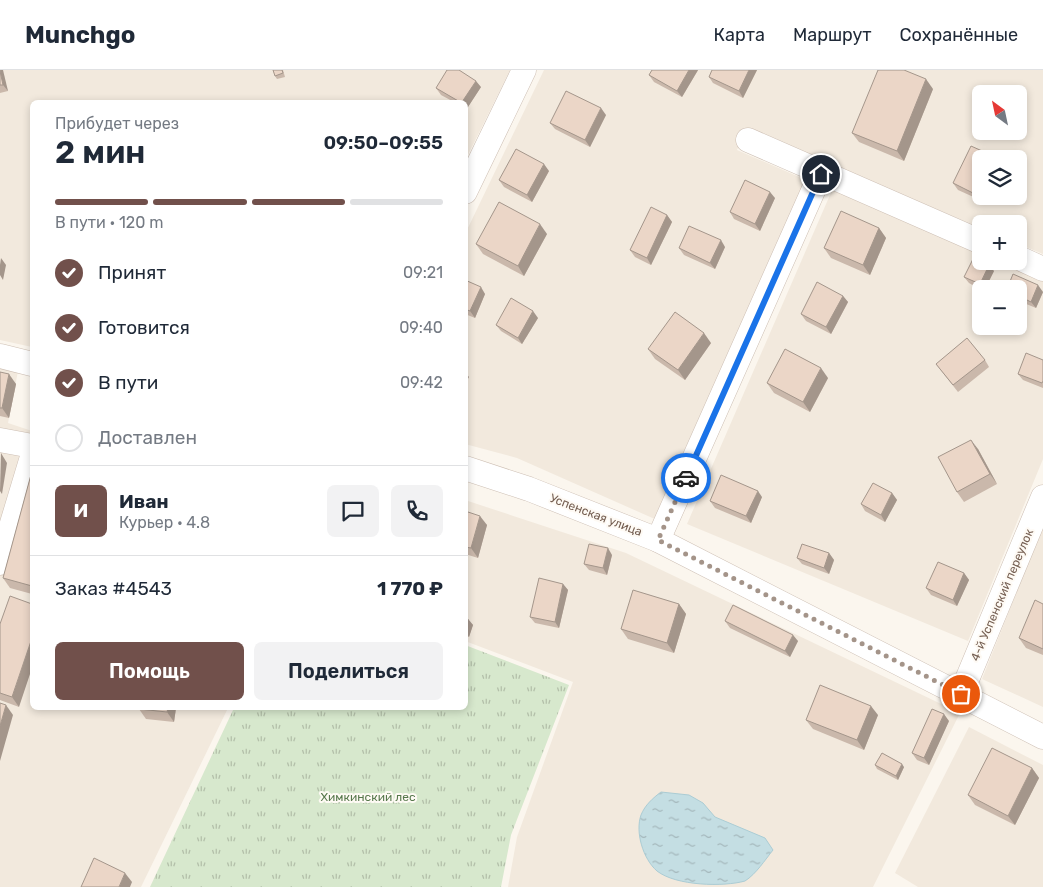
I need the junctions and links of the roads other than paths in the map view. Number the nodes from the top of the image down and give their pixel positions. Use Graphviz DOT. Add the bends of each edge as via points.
graph roads {
  1 [pos="524,70"];
  2 [pos="748,140"];
  3 [pos="821,174"];
  4 [pos="468,186"];
  5 [pos="972,238"];
  6 [pos="1027,262"];
  7 [pos="1043,269"];
  8 [pos="0,356"];
  9 [pos="30,364"];
  10 [pos="0,440"];
  11 [pos="30,446"];
  12 [pos="30,464"];
  13 [pos="468,469"];
  14 [pos="1043,497"];
  15 [pos="658,540"];
  16 [pos="0,563"];
  17 [pos="961,694"];
  18 [pos="1043,737"];
  1 -- 4 [label="street"];
  2 -- 3 [label="street"];
  3 -- 5 [label="street"];
  3 -- 15 [label="street"];
  6 -- 7 [label="street"];
  8 -- 9 [label="street"];
  10 -- 11 [label="street"];
  12 -- 16 [label="street"];
  13 -- 15 [label="street, Успенская улица" via="529,489"];
  14 -- 17 [label="street, 4-й Успенский переулок"];
  15 -- 17 [label="street, Успенская улица"];
  17 -- 18 [label="street, Успенская улица"];
}
